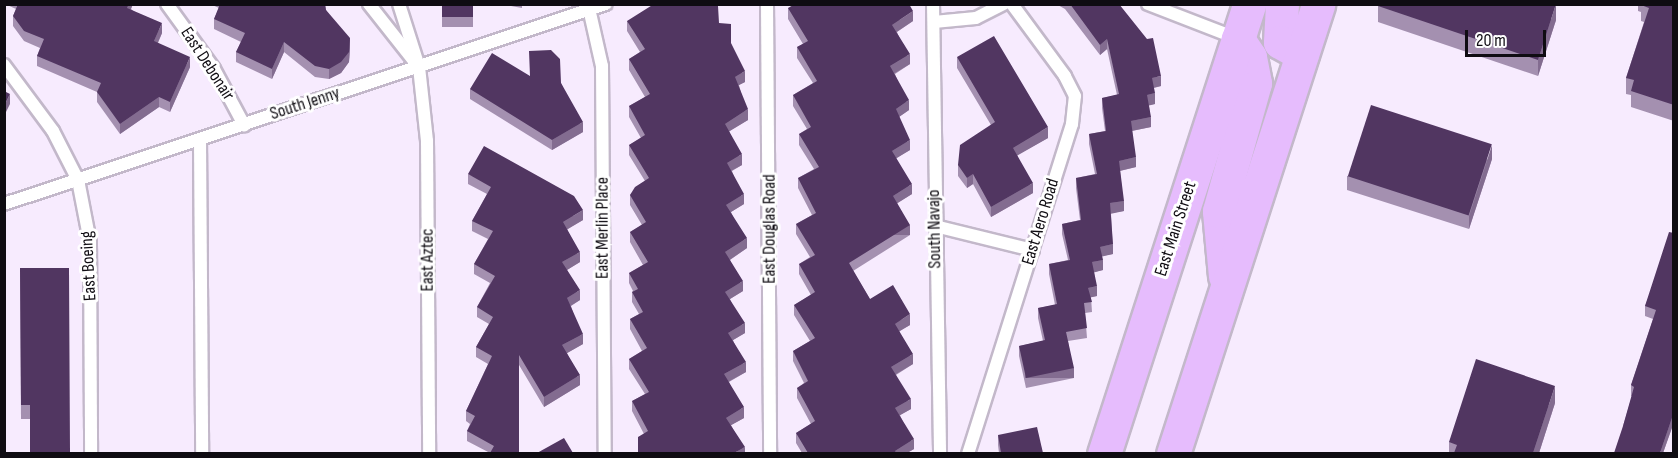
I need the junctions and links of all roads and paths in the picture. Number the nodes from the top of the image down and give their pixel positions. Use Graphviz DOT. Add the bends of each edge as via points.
graph roads {
  1 [pos="167,4"];
  2 [pos="369,4"];
  3 [pos="399,4"];
  4 [pos="606,4"];
  5 [pos="767,4"];
  6 [pos="933,4"];
  7 [pos="1004,4"];
  8 [pos="1012,4"];
  9 [pos="1148,4"];
  10 [pos="1249,4"];
  11 [pos="1282,4"];
  12 [pos="1318,4"];
  13 [pos="589,7"];
  14 [pos="934,22"];
  15 [pos="1238,39"];
  16 [pos="1302,54"];
  17 [pos="4,65"];
  18 [pos="418,67"];
  19 [pos="244,125"];
  20 [pos="200,140"];
  21 [pos="78,180"];
  22 [pos="4,204"];
  23 [pos="935,226"];
  24 [pos="1033,250"];
  25 [pos="1226,290"];
  26 [pos="91,453"];
  27 [pos="202,453"];
  28 [pos="429,453"];
  29 [pos="605,453"];
  30 [pos="770,453"];
  31 [pos="940,453"];
  32 [pos="968,453"];
  33 [pos="1104,453"];
  34 [pos="1173,453"];
  1 -- 19 [label="lane, East Debonair" via="214,69"];
  2 -- 18 [label="lane"];
  3 -- 18 [label="lane, East Aztec"];
  4 -- 13 [label="lane, South Jenny"];
  5 -- 30 [label="lane, East Douglas Road"];
  6 -- 14 [label="lane, South Navajo"];
  7 -- 14 [label="lane" via="976,18"];
  8 -- 24 [label="lane, East Aero Road" via="1065,76 1075,96 1072,124"];
  9 -- 15 [label="lane"];
  10 -- 15 [label="main road, East Main Street"];
  11 -- 16 [label="main road" via="1280,42"];
  12 -- 16 [label="main road"];
  13 -- 18 [label="lane, South Jenny"];
  13 -- 29 [label="lane, East Merlin Place" via="602,66"];
  14 -- 23 [label="lane, South Navajo"];
  15 -- 25 [label="main road" via="1250,57 1255,83 1219,211"];
  15 -- 33 [label="main road, East Main Street"];
  16 -- 25 [label="main road"];
  17 -- 21 [label="lane, East Boeing" via="53,131"];
  18 -- 19 [label="lane, South Jenny"];
  18 -- 28 [label="lane, East Aztec" via="427,141"];
  19 -- 20 [label="lane, South Jenny"];
  20 -- 21 [label="lane, South Jenny"];
  20 -- 27 [label="lane"];
  21 -- 22 [label="lane, South Jenny"];
  21 -- 26 [label="lane, East Boeing" via="90,242"];
  23 -- 24 [label="lane"];
  23 -- 31 [label="lane, South Navajo"];
  24 -- 32 [label="lane, East Aero Road"];
  25 -- 34 [label="main road"];
}
